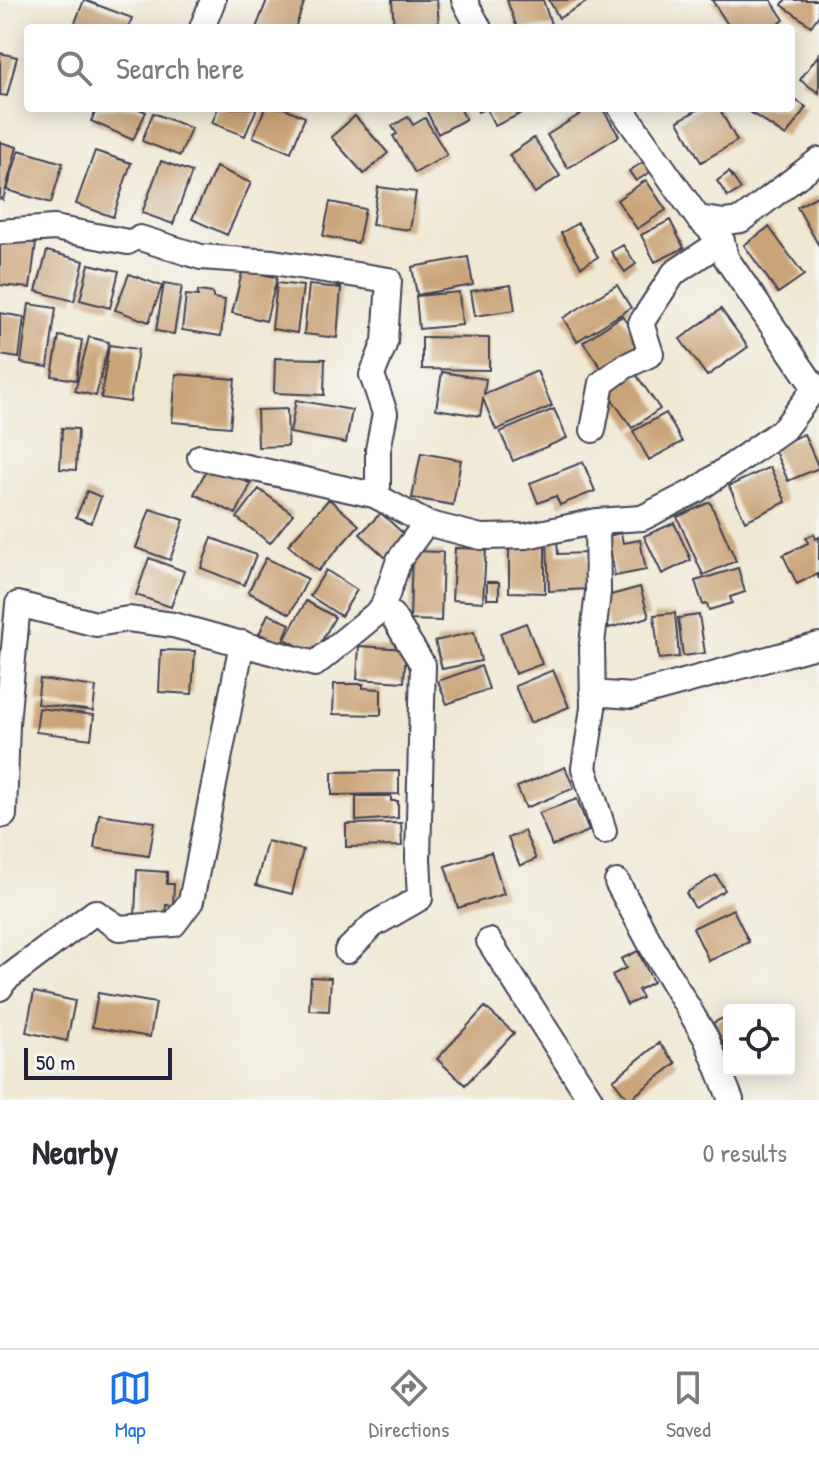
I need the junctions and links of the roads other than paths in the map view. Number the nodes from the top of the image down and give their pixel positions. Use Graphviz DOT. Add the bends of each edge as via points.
graph roads {
  1 [pos="213,0"];
  2 [pos="464,0"];
  3 [pos="204,24"];
  4 [pos="477,24"];
  5 [pos="624,112"];
  6 [pos="819,160"];
  7 [pos="698,218"];
  8 [pos="741,220"];
  9 [pos="0,232"];
  10 [pos="724,249"];
  11 [pos="817,388"];
  12 [pos="593,430"];
  13 [pos="200,457"];
  14 [pos="374,495"];
  15 [pos="597,521"];
  16 [pos="426,523"];
  17 [pos="382,609"];
  18 [pos="242,643"];
  19 [pos="819,645"];
  20 [pos="592,693"];
  21 [pos="0,813"];
  22 [pos="604,831"];
  23 [pos="617,882"];
  24 [pos="489,941"];
  25 [pos="347,951"];
  26 [pos="0,988"];
  27 [pos="591,1100"];
  28 [pos="731,1100"];
  1 -- 3 [label="street"];
  2 -- 4 [label="street"];
  5 -- 7 [label="street"];
  6 -- 8 [label="street"];
  7 -- 8 [label="street"];
  7 -- 10 [label="street"];
  8 -- 10 [label="street"];
  9 -- 14 [label="street" via="54,228 201,257 389,280 385,342 372,375 385,413"];
  10 -- 11 [label="street"];
  10 -- 12 [label="street" via="674,273 641,323 651,354 602,383"];
  11 -- 15 [label="street" via="784,429 697,490 642,518"];
  13 -- 14 [label="street"];
  14 -- 16 [label="street"];
  15 -- 16 [label="street" via="526,536 481,537"];
  15 -- 20 [label="street"];
  16 -- 17 [label="street" via="399,560"];
  17 -- 18 [label="street" via="315,664"];
  17 -- 25 [label="street" via="392,615 423,665 420,898 373,925"];
  18 -- 21 [label="street" via="173,625 128,619 77,621 18,604 4,815"];
  18 -- 26 [label="street" via="191,901 174,924 119,928 95,912"];
  19 -- 20 [label="street" via="632,696"];
  20 -- 22 [label="street" via="584,768"];
  23 -- 28 [label="street" via="706,1038"];
  24 -- 27 [label="street"];
}
